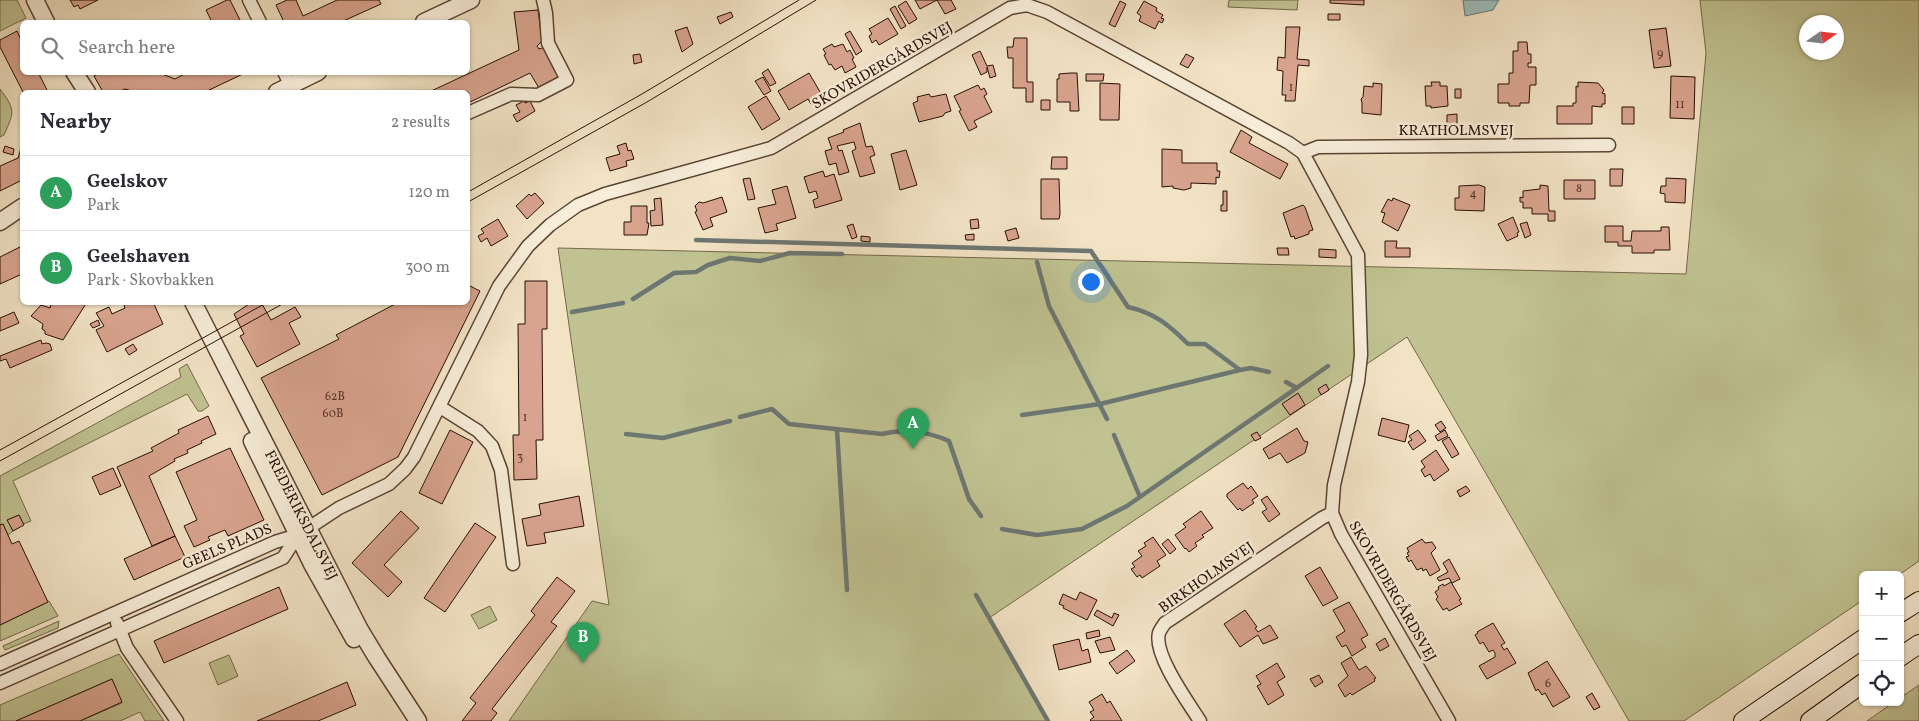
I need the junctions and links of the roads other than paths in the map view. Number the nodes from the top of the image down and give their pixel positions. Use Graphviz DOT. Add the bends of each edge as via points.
graph roads {
  1 [pos="35,0"];
  2 [pos="249,0"];
  3 [pos="471,0"];
  4 [pos="542,0"];
  5 [pos="1029,2"];
  6 [pos="45,20"];
  7 [pos="259,20"];
  8 [pos="428,20"];
  9 [pos="69,75"];
  10 [pos="76,75"];
  11 [pos="311,75"];
  12 [pos="286,86"];
  13 [pos="75,90"];
  14 [pos="86,90"];
  15 [pos="470,113"];
  16 [pos="1609,145"];
  17 [pos="1303,153"];
  18 [pos="20,209"];
  19 [pos="20,219"];
  20 [pos="0,224"];
  21 [pos="184,305"];
  22 [pos="194,305"];
  23 [pos="440,408"];
  24 [pos="1332,513"];
  25 [pos="304,532"];
  26 [pos="513,564"];
  27 [pos="1919,601"];
  28 [pos="1904,611"];
  29 [pos="113,614"];
  30 [pos="120,631"];
  31 [pos="1859,642"];
  32 [pos="1919,644"];
  33 [pos="1904,654"];
  34 [pos="0,664"];
  35 [pos="0,683"];
  36 [pos="1859,686"];
  37 [pos="177,721"];
  38 [pos="407,721"];
  39 [pos="418,721"];
  40 [pos="1200,721"];
  41 [pos="1449,721"];
  42 [pos="1743,721"];
  43 [pos="1810,721"];
  1 -- 6 [label="street"];
  2 -- 7 [label="street"];
  3 -- 8 [label="street"];
  4 -- 15 [label="street" via="548,43 567,80 538,95 511,94"];
  5 -- 17 [label="street, SKOVRIDERGÅRDSVEJ" via="1289,142"];
  5 -- 23 [label="street, SKOVRIDERGÅRDSVEJ" via="1010,8 771,148 605,194 578,205 528,246 504,279"];
  9 -- 13 [label="street"];
  10 -- 14 [label="street"];
  11 -- 12 [label="street"];
  16 -- 17 [label="street, KRATHOLMSVEJ" via="1318,147"];
  17 -- 24 [label="street, SKOVRIDERGÅRDSVEJ" via="1358,256 1361,356 1334,485"];
  18 -- 20 [label="street"];
  19 -- 20 [label="street"];
  21 -- 25 [label="street, FREDERIKSDALSVEJ"];
  22 -- 25 [label="street, FREDERIKSDALSVEJ"];
  23 -- 25 [label="street, SKOVRIDERGÅRDSVEJ" via="405,469 388,484 339,508"];
  23 -- 26 [label="street" via="478,431 492,446 501,470"];
  24 -- 40 [label="street, BIRKHOLMSVEJ" via="1165,623 1159,634 1159,649"];
  24 -- 41 [label="street, SKOVRIDERGÅRDSVEJ"];
  25 -- 29 [label="street, GEELS PLADS" via="274,542"];
  25 -- 30 [label="street, GEELS PLADS" via="283,558"];
  25 -- 38 [label="street, FREDERIKSDALSVEJ" via="332,602"];
  25 -- 39 [label="street, FREDERIKSDALSVEJ" via="369,646"];
  27 -- 28 [label="main road"];
  29 -- 30 [label="street"];
  29 -- 34 [label="street, GEELS PLADS"];
  30 -- 35 [label="street, GEELS PLADS"];
  30 -- 37 [label="street" via="127,648"];
  31 -- 42 [label="main road"];
  32 -- 33 [label="main road"];
  36 -- 43 [label="main road"];
}
